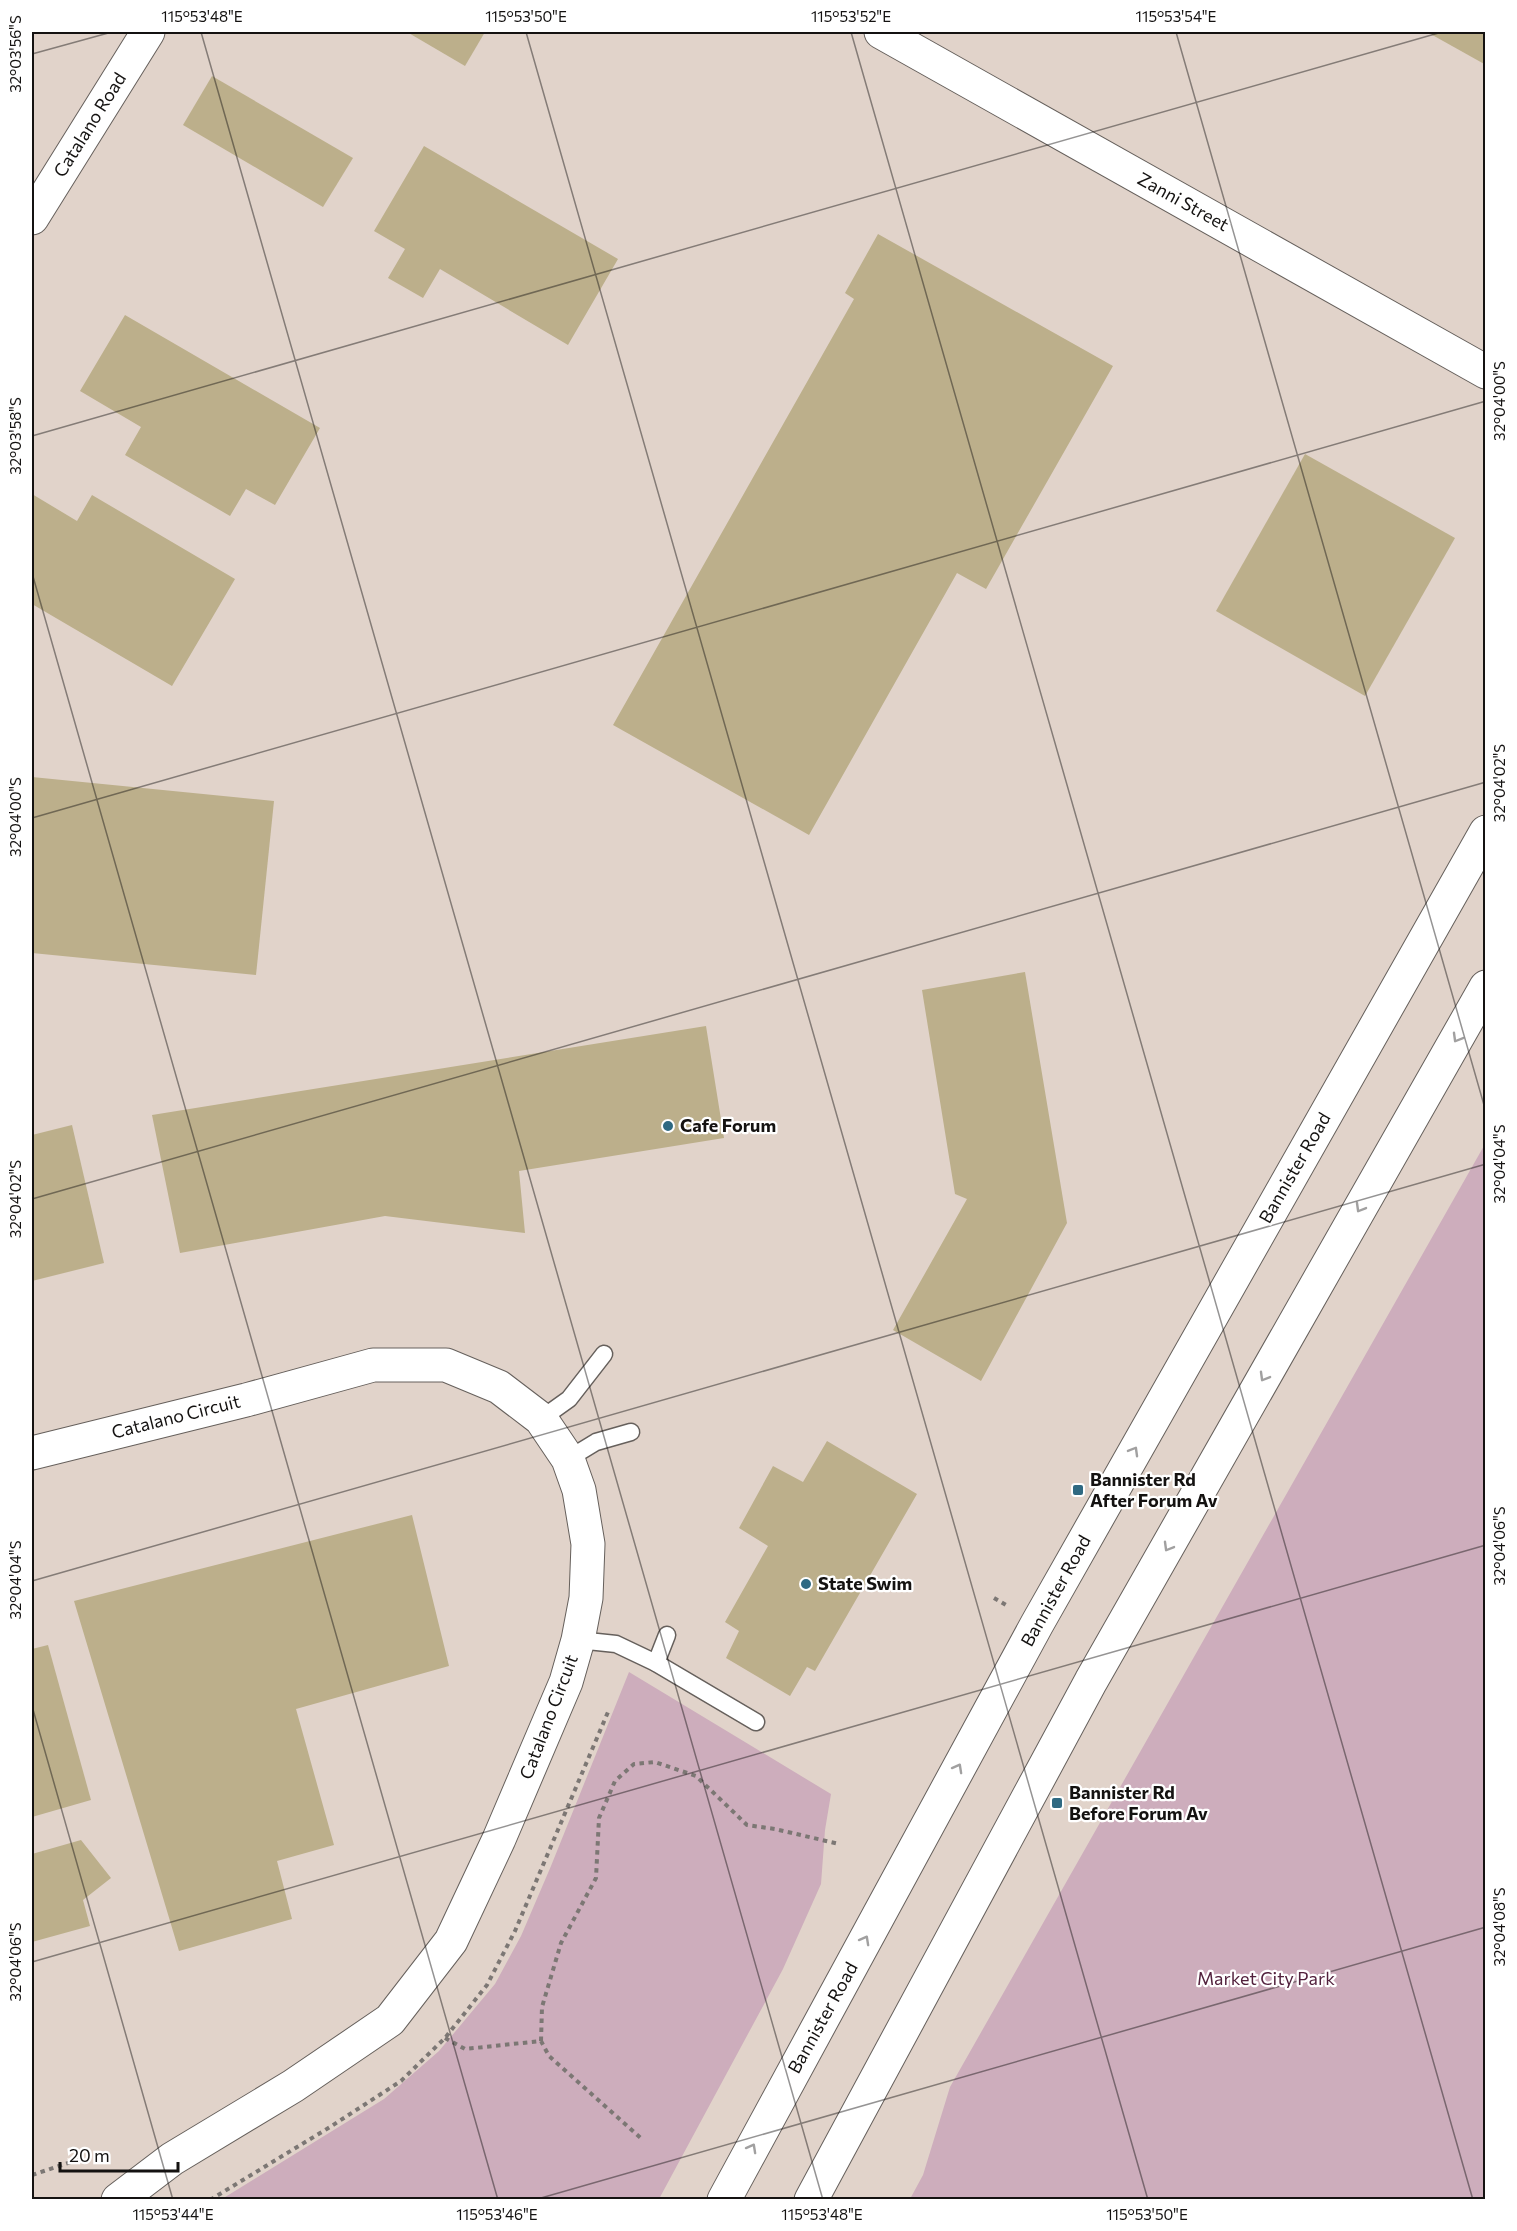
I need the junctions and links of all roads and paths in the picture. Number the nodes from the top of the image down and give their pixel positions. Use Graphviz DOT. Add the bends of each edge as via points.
graph roads {
  1 [pos="148,32"];
  2 [pos="881,32"];
  3 [pos="32,218"];
  4 [pos="1485,372"];
  5 [pos="1485,832"];
  6 [pos="1485,987"];
  7 [pos="604,1353"];
  8 [pos="541,1419"];
  9 [pos="631,1432"];
  10 [pos="32,1453"];
  11 [pos="568,1459"];
  12 [pos="667,1635"];
  13 [pos="578,1640"];
  14 [pos="656,1663"];
  15 [pos="756,1722"];
  16 [pos="839,1845"];
  17 [pos="445,2038"];
  18 [pos="541,2041"];
  19 [pos="643,2140"];
  20 [pos="80,2159"];
  21 [pos="32,2175"];
  22 [pos="118,2199"];
  23 [pos="724,2199"];
  24 [pos="811,2199"];
  1 -- 3 [label="main road, Catalano Road"];
  2 -- 4 [label="main road, Zanni Street"];
  23 -- 5 [label="main road, Bannister Road, one-way" via="1037,1624"];
  6 -- 24 [label="main road, one-way" via="1091,1681"];
  7 -- 8 [label="lane" via="570,1399"];
  8 -- 10 [label="main road, Catalano Circuit" via="499,1387 446,1365 373,1365"];
  8 -- 11 [label="main road, Catalano Circuit"];
  9 -- 11 [label="lane" via="596,1442"];
  11 -- 13 [label="main road, Catalano Circuit" via="579,1490 588,1544"];
  12 -- 14 [label="lane"];
  13 -- 14 [label="lane" via="616,1644"];
  13 -- 22 [label="main road, Catalano Circuit" via="566,1682 451,1941 390,2020 293,2086 172,2158"];
  14 -- 15 [label="lane"];
  16 -- 18 [label="path" via="747,1825 696,1776 655,1762 634,1764 615,1781 599,1818 596,1878 561,1943 542,2007"];
  17 -- 18 [label="path" via="465,2049"];
  18 -- 19 [label="path" via="549,2056"];
  20 -- 21 [label="path"];
}
